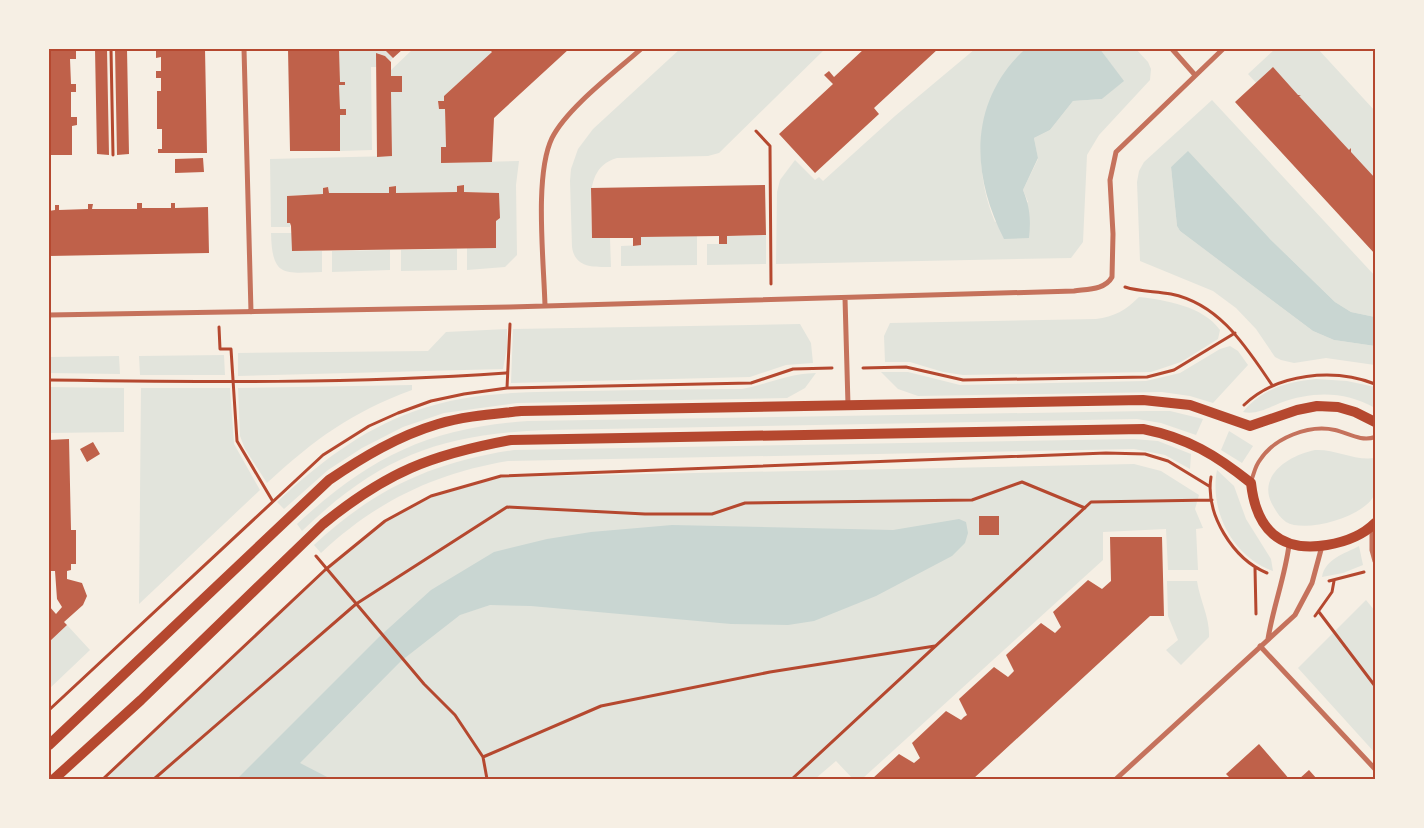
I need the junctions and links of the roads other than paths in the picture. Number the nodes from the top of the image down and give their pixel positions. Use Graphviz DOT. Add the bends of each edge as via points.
graph roads {
  1 [pos="244,49"];
  2 [pos="641,49"];
  3 [pos="1172,49"];
  4 [pos="1223,49"];
  5 [pos="1195,75"];
  6 [pos="845,298"];
  7 [pos="545,306"];
  8 [pos="251,312"];
  9 [pos="49,314"];
  10 [pos="848,406"];
  11 [pos="1375,422"];
  12 [pos="1375,438"];
  13 [pos="1251,483"];
  14 [pos="1374,525"];
  15 [pos="1289,545"];
  16 [pos="1322,546"];
  17 [pos="1375,561"];
  18 [pos="1268,640"];
  19 [pos="1260,646"];
  20 [pos="49,745"];
  21 [pos="1375,769"];
  22 [pos="54,779"];
  23 [pos="1116,779"];
  1 -- 8 [label="street"];
  2 -- 7 [label="street" via="568,116 552,138 544,164 542,190"];
  3 -- 5 [label="street"];
  4 -- 5 [label="street"];
  5 -- 6 [label="street" via="1116,152 1110,180 1114,234 1113,270 1109,282 1074,291"];
  6 -- 7 [label="street"];
  6 -- 10 [label="street"];
  7 -- 8 [label="street"];
  8 -- 9 [label="street"];
  10 -- 11 [label="main road" via="1143,400 1190,405 1250,426 1317,406 1338,407"];
  10 -- 20 [label="main road" via="521,411 439,423 399,439 363,457 329,480"];
  12 -- 13 [label="lane" via="1357,438 1332,429 1302,431 1286,437 1261,458"];
  13 -- 15 [label="main road" via="1259,517 1276,538"];
  13 -- 22 [label="main road" via="1193,444 1144,429 510,440 464,449 421,462 355,498"];
  14 -- 16 [label="main road" via="1349,540"];
  14 -- 17 [label="street" via="1372,550"];
  15 -- 16 [label="main road"];
  15 -- 18 [label="street" via="1286,572"];
  16 -- 18 [label="street" via="1312,583 1295,615"];
  18 -- 19 [label="street"];
  19 -- 21 [label="street"];
  19 -- 23 [label="street"];
}
